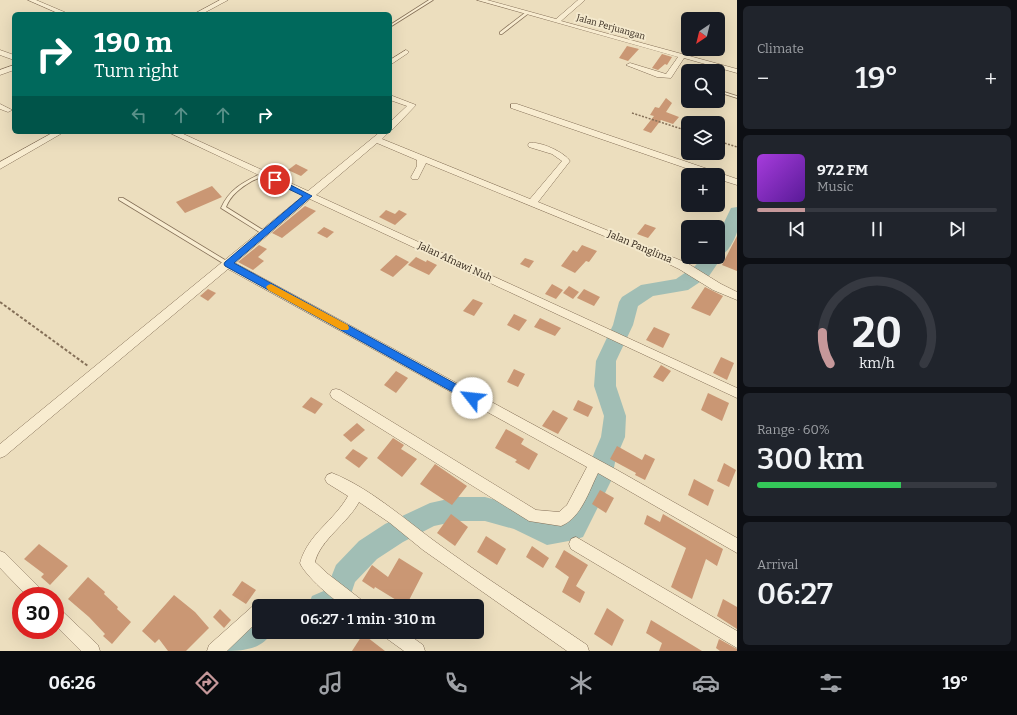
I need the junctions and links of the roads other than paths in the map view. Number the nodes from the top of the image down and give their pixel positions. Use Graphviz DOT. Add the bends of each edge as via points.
graph roads {
  1 [pos="31,0"];
  2 [pos="222,0"];
  3 [pos="431,0"];
  4 [pos="480,0"];
  5 [pos="582,0"];
  6 [pos="61,12"];
  7 [pos="201,12"];
  8 [pos="526,13"];
  9 [pos="557,21"];
  10 [pos="392,25"];
  11 [pos="501,33"];
  12 [pos="0,52"];
  13 [pos="406,52"];
  14 [pos="681,56"];
  15 [pos="682,56"];
  16 [pos="12,57"];
  17 [pos="392,62"];
  18 [pos="630,65"];
  19 [pos="12,68"];
  20 [pos="737,71"];
  21 [pos="0,73"];
  22 [pos="725,93"];
  23 [pos="737,97"];
  24 [pos="392,98"];
  25 [pos="0,106"];
  26 [pos="514,106"];
  27 [pos="8,110"];
  28 [pos="392,125"];
  29 [pos="56,134"];
  30 [pos="176,134"];
  31 [pos="383,134"];
  32 [pos="377,140"];
  33 [pos="532,145"];
  34 [pos="422,157"];
  35 [pos="0,166"];
  36 [pos="695,168"];
  37 [pos="264,174"];
  38 [pos="414,177"];
  39 [pos="725,178"];
  40 [pos="737,182"];
  41 [pos="308,196"];
  42 [pos="121,200"];
  43 [pos="533,202"];
  44 [pos="264,233"];
  45 [pos="228,264"];
  46 [pos="737,296"];
  47 [pos="737,393"];
  48 [pos="336,394"];
  49 [pos="0,452"];
  50 [pos="597,466"];
  51 [pos="332,479"];
  52 [pos="353,491"];
  53 [pos="576,544"];
  54 [pos="737,546"];
  55 [pos="0,558"];
  56 [pos="29,587"];
  57 [pos="349,599"];
  58 [pos="252,617"];
  59 [pos="64,623"];
  60 [pos="401,639"];
  61 [pos="737,640"];
  62 [pos="92,651"];
  63 [pos="215,651"];
  64 [pos="417,651"];
  65 [pos="581,651"];
  1 -- 6 [label="street"];
  2 -- 7 [label="street"];
  3 -- 10 [label="lane"];
  4 -- 8 [label="street, Jalan Perjuangan"];
  5 -- 9 [label="street"];
  8 -- 9 [label="street, Jalan Perjuangan"];
  8 -- 11 [label="lane"];
  9 -- 14 [label="street, Jalan Perjuangan"];
  12 -- 16 [label="street"];
  13 -- 17 [label="street"];
  15 -- 18 [label="street" via="668,76"];
  15 -- 20 [label="street, Jalan Perjuangan"];
  19 -- 21 [label="street"];
  22 -- 23 [label="lane"];
  24 -- 28 [label="street" via="412,106"];
  25 -- 27 [label="street"];
  26 -- 36 [label="street"];
  29 -- 35 [label="street"];
  30 -- 37 [label="street, Jalan Afnawi Nuh"];
  31 -- 32 [label="street"];
  32 -- 34 [label="street, Jalan Panglima"];
  32 -- 41 [label="street"];
  33 -- 43 [label="street" via="555,153 566,161"];
  34 -- 38 [label="street" via="421,166"];
  34 -- 43 [label="street, Jalan Panglima"];
  37 -- 41 [label="street, Jalan Afnawi Nuh"];
  37 -- 44 [label="lane" via="236,188 230,194 224,208"];
  39 -- 40 [label="street"];
  41 -- 44 [label="street"];
  41 -- 47 [label="street, Jalan Afnawi Nuh"];
  42 -- 45 [label="lane"];
  43 -- 46 [label="street, Jalan Panglima" via="652,252"];
  44 -- 45 [label="street"];
  45 -- 49 [label="street"];
  45 -- 50 [label="street"];
  48 -- 50 [label="street" via="534,516 561,519 572,510"];
  50 -- 54 [label="street"];
  51 -- 52 [label="street"];
  52 -- 57 [label="street" via="353,500 314,548 307,561 310,568"];
  52 -- 65 [label="street" via="395,518 428,545"];
  53 -- 61 [label="street"];
  55 -- 56 [label="street"];
  58 -- 63 [label="street"];
  59 -- 62 [label="street"];
  60 -- 64 [label="street"];
}
